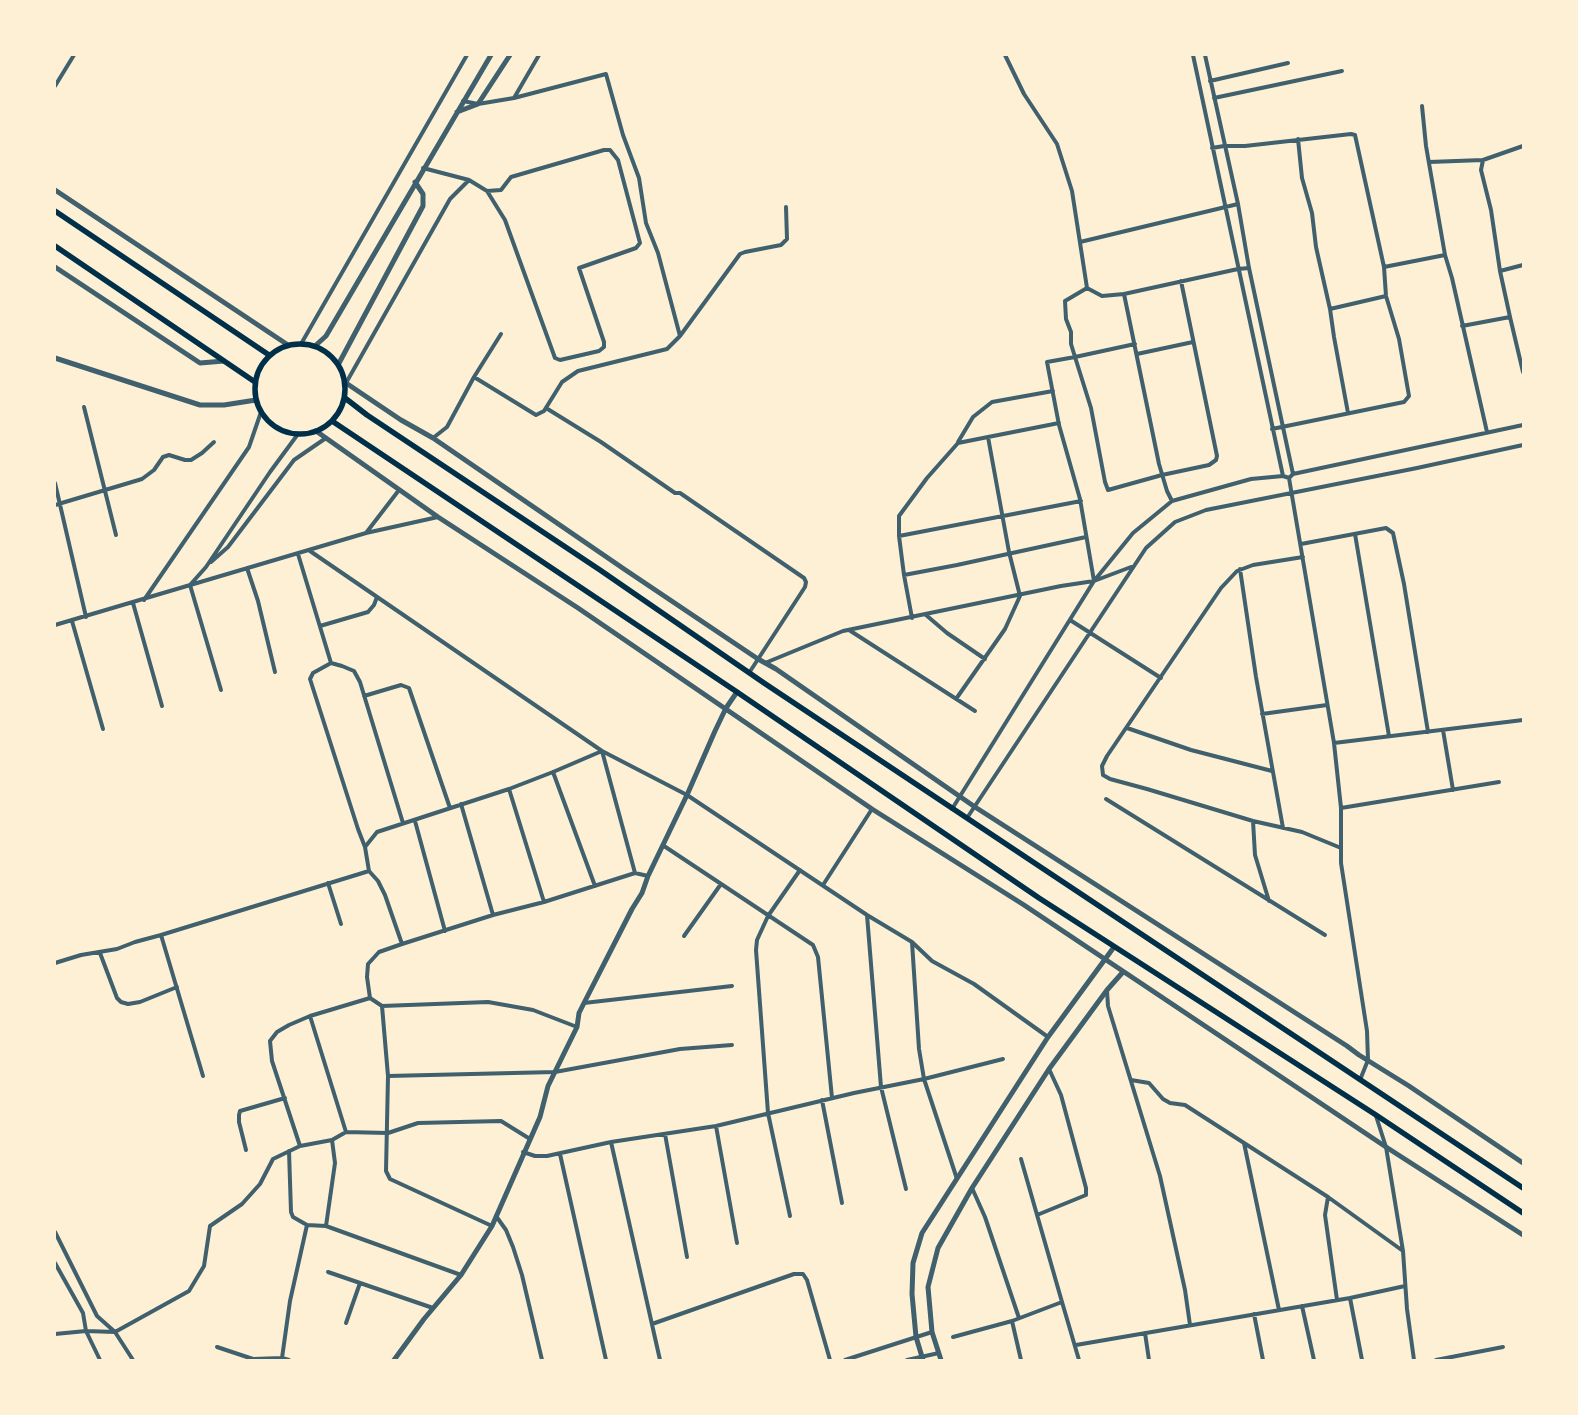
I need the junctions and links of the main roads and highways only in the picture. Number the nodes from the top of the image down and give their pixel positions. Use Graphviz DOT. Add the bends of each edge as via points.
graph roads {
  1 [pos="55,211"];
  2 [pos="55,246"];
  3 [pos="269,355"];
  4 [pos="255,382"];
  5 [pos="345,398"];
  6 [pos="332,421"];
  7 [pos="1523,1188"];
  8 [pos="1523,1213"];
  1 -- 3 [label="main road"];
  2 -- 4 [label="main road"];
  3 -- 4 [label="main road"];
  3 -- 5 [label="main road" via="288,345 309,344 322,348 338,364 346,383"];
  4 -- 6 [label="main road" via="256,400 264,417 279,429 298,434 316,431"];
  5 -- 6 [label="main road"];
  5 -- 7 [label="main road" via="749,673"];
  6 -- 8 [label="main road" via="1039,898"];
}
